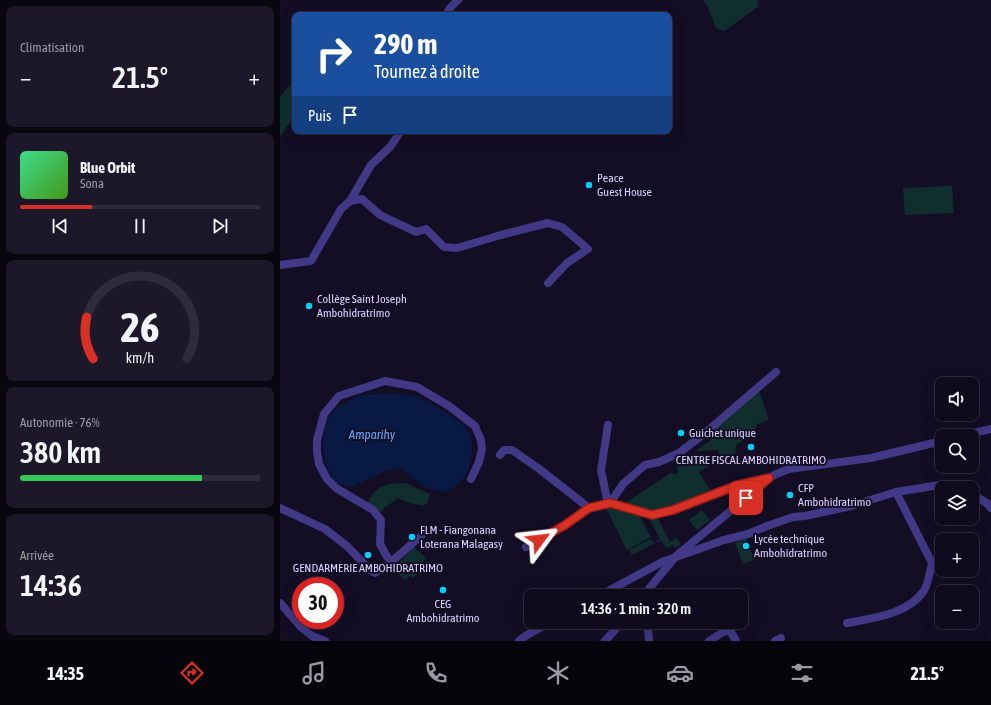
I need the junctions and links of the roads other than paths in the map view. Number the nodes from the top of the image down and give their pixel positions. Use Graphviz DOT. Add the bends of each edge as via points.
graph roads {
  1 [pos="458,0"];
  2 [pos="448,12"];
  3 [pos="399,134"];
  4 [pos="350,201"];
  5 [pos="280,265"];
  6 [pos="548,282"];
  7 [pos="776,372"];
  8 [pos="991,424"];
  9 [pos="608,425"];
  10 [pos="991,429"];
  11 [pos="979,430"];
  12 [pos="979,431"];
  13 [pos="935,443"];
  14 [pos="500,455"];
  15 [pos="769,478"];
  16 [pos="471,479"];
  17 [pos="935,486"];
  18 [pos="896,492"];
  19 [pos="979,498"];
  20 [pos="609,504"];
  21 [pos="280,508"];
  22 [pos="589,508"];
  23 [pos="991,508"];
  24 [pos="421,536"];
  25 [pos="526,547"];
  26 [pos="676,556"];
  27 [pos="391,562"];
  28 [pos="612,589"];
  29 [pos="649,589"];
  30 [pos="280,603"];
  31 [pos="847,623"];
  32 [pos="539,629"];
  33 [pos="616,629"];
  34 [pos="648,629"];
  35 [pos="325,641"];
  36 [pos="519,641"];
  37 [pos="605,641"];
  38 [pos="649,641"];
  39 [pos="709,641"];
  40 [pos="736,641"];
  1 -- 2 [label="street"];
  3 -- 4 [label="street" via="390,147 371,165"];
  4 -- 5 [label="street" via="341,209 311,260"];
  4 -- 6 [label="street" via="362,198 380,215 416,232 426,229 444,247 457,248 548,223 562,227 588,249 567,263"];
  7 -- 20 [label="street" via="679,453 645,465 623,484"];
  8 -- 11 [label="street"];
  9 -- 20 [label="street" via="601,470"];
  10 -- 12 [label="street"];
  13 -- 15 [label="street" via="871,458 789,469"];
  14 -- 22 [label="street" via="504,450 512,450"];
  15 -- 20 [label="street" via="738,485 673,510 652,515"];
  15 -- 26 [label="street"];
  16 -- 27 [label="street" via="479,462 481,440 475,426 449,406 417,387 385,381 340,396 324,414 316,440 320,464 327,479 336,488 373,510 381,520 380,544"];
  17 -- 18 [label="street"];
  18 -- 26 [label="street" via="851,506 793,517"];
  18 -- 31 [label="street" via="932,563 924,592 908,606 881,617"];
  19 -- 23 [label="street"];
  20 -- 22 [label="street"];
  21 -- 27 [label="street" via="325,529 375,573"];
  22 -- 25 [label="street"];
  24 -- 27 [label="street"];
  26 -- 28 [label="street"];
  26 -- 29 [label="street"];
  30 -- 35 [label="street" via="312,636"];
  32 -- 36 [label="street"];
  33 -- 37 [label="street"];
  34 -- 38 [label="street"];
  39 -- 40 [label="street" via="730,630"];
}
